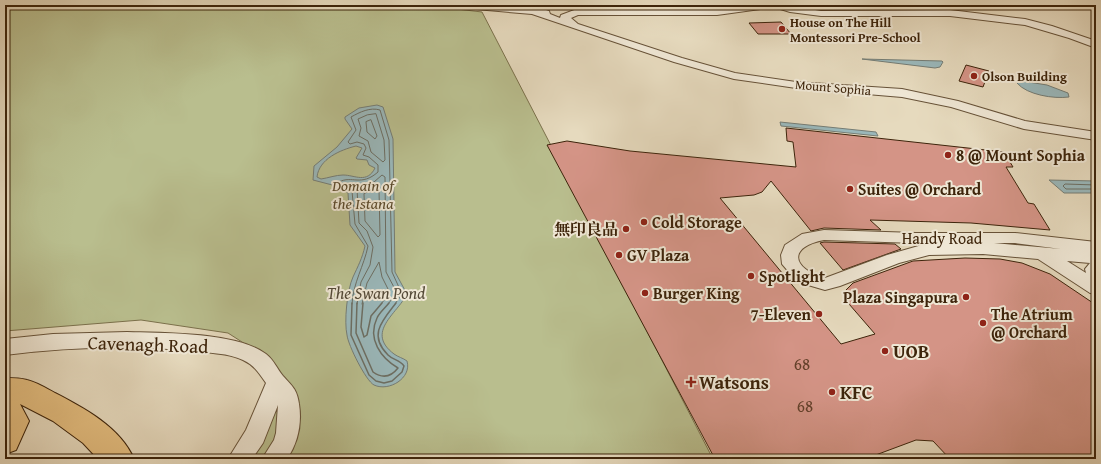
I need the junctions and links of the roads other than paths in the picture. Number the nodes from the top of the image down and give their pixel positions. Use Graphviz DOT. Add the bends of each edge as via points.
graph roads {
  1 [pos="464,5"];
  2 [pos="772,5"];
  3 [pos="777,5"];
  4 [pos="796,5"];
  5 [pos="582,12"];
  6 [pos="536,13"];
  7 [pos="810,13"];
  8 [pos="573,24"];
  9 [pos="631,44"];
  10 [pos="1096,45"];
  11 [pos="623,53"];
  12 [pos="1096,136"];
  13 [pos="1015,238"];
  14 [pos="1096,248"];
  15 [pos="1040,252"];
  16 [pos="1096,258"];
  17 [pos="1096,267"];
  18 [pos="1096,279"];
  19 [pos="1096,288"];
  20 [pos="5,347"];
  21 [pos="276,383"];
  22 [pos="5,390"];
  23 [pos="5,406"];
  24 [pos="5,440"];
  25 [pos="118,459"];
  26 [pos="239,459"];
  27 [pos="273,459"];
  1 -- 6 [label="street"];
  2 -- 5 [label="street" via="717,12"];
  3 -- 7 [label="street"];
  4 -- 7 [label="street"];
  5 -- 6 [label="street"];
  5 -- 8 [label="street" via="564,17"];
  6 -- 8 [label="street, Mount Sophia"];
  7 -- 10 [label="street" via="929,11 973,14 1028,23"];
  8 -- 9 [label="street, Mount Sophia"];
  9 -- 11 [label="street" via="624,47"];
  9 -- 12 [label="street, Mount Sophia" via="734,76 796,85 902,93 954,104 1030,126"];
  13 -- 14 [label="street, Handy Road"];
  13 -- 15 [label="street"];
  13 -- 15 [label="street, Handy Road" via="824,235 808,238 791,249 789,255 790,264 800,274 825,284 929,249 983,248"];
  15 -- 16 [label="street, Handy Road"];
  15 -- 19 [label="street"];
  17 -- 18 [label="street"];
  20 -- 21 [label="street, Cavenagh Road" via="102,340 172,341 212,345 240,349 256,357 269,370"];
  21 -- 26 [label="street" via="255,436"];
  21 -- 27 [label="street, Cavenagh Road" via="283,388 288,403 288,429 282,446"];
  22 -- 25 [label="highway" via="26,392 63,412 94,433"];
  23 -- 24 [label="highway" via="14,421"];
}
